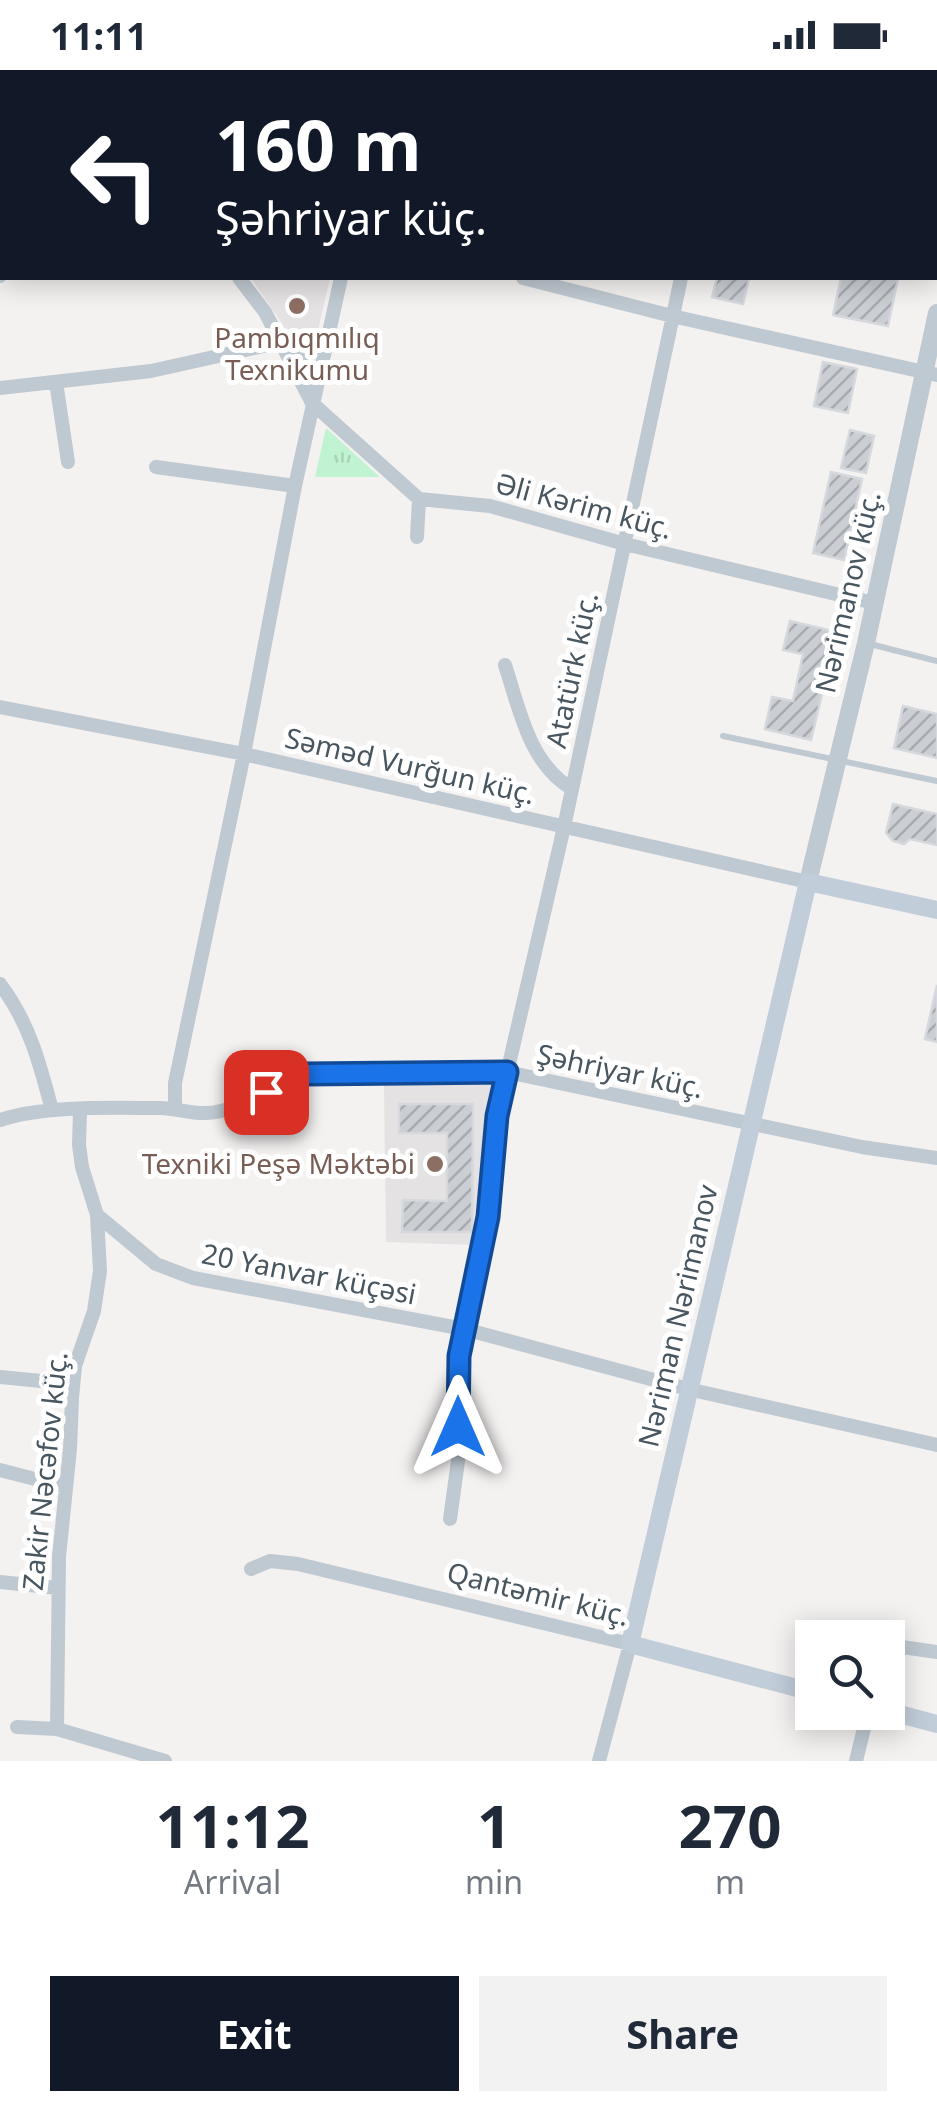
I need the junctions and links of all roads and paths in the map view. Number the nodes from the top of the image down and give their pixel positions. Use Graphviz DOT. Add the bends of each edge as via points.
graph roads {
  1 [pos="240,280"];
  2 [pos="341,280"];
  3 [pos="531,280"];
  4 [pos="681,280"];
  5 [pos="937,313"];
  6 [pos="672,316"];
  7 [pos="326,339"];
  8 [pos="283,346"];
  9 [pos="931,373"];
  10 [pos="56,382"];
  11 [pos="0,388"];
  12 [pos="312,404"];
  13 [pos="68,462"];
  14 [pos="156,467"];
  15 [pos="294,486"];
  16 [pos="419,499"];
  17 [pos="418,537"];
  18 [pos="625,544"];
  19 [pos="874,603"];
  20 [pos="866,643"];
  21 [pos="937,661"];
  22 [pos="505,666"];
  23 [pos="0,707"];
  24 [pos="723,736"];
  25 [pos="244,754"];
  26 [pos="838,759"];
  27 [pos="937,781"];
  28 [pos="572,789"];
  29 [pos="564,827"];
  30 [pos="808,882"];
  31 [pos="937,910"];
  32 [pos="0,984"];
  33 [pos="507,1072"];
  34 [pos="175,1109"];
  35 [pos="52,1110"];
  36 [pos="80,1110"];
  37 [pos="0,1120"];
  38 [pos="751,1124"];
  39 [pos="937,1158"];
  40 [pos="97,1215"];
  41 [pos="464,1329"];
  42 [pos="74,1374"];
  43 [pos="0,1378"];
  44 [pos="688,1388"];
  45 [pos="937,1445"];
  46 [pos="0,1470"];
  47 [pos="66,1487"];
  48 [pos="450,1519"];
  49 [pos="251,1568"];
  50 [pos="0,1582"];
  51 [pos="58,1588"];
  52 [pos="630,1644"];
  53 [pos="905,1647"];
  54 [pos="937,1652"];
  55 [pos="795,1688"];
  56 [pos="905,1716"];
  57 [pos="937,1724"];
  58 [pos="17,1727"];
  59 [pos="57,1729"];
  60 [pos="864,1730"];
  61 [pos="165,1761"];
  62 [pos="599,1761"];
  63 [pos="856,1761"];
  1 -- 8 [label="street"];
  2 -- 7 [label="street"];
  3 -- 6 [label="street"];
  4 -- 6 [label="street, Atatürk küç."];
  5 -- 9 [label="street, Nərimanov küç."];
  6 -- 9 [label="street"];
  6 -- 18 [label="street, Atatürk küç."];
  7 -- 8 [label="street" via="300,358"];
  7 -- 12 [label="street"];
  8 -- 10 [label="street"];
  8 -- 12 [label="street"];
  9 -- 19 [label="street, Nərimanov küç."];
  10 -- 11 [label="street"];
  10 -- 13 [label="street"];
  12 -- 15 [label="street"];
  12 -- 16 [label="street"];
  14 -- 15 [label="street"];
  15 -- 25 [label="street"];
  16 -- 17 [label="street"];
  16 -- 18 [label="street, Əli Kərim küç." via="490,506"];
  18 -- 19 [label="street, Əli Kərim küç."];
  18 -- 28 [label="street, Atatürk küç."];
  19 -- 20 [label="street, Nərimanov küç."];
  20 -- 21 [label="lane"];
  20 -- 26 [label="street, Nərimanov küç."];
  22 -- 28 [label="street" via="530,742 546,769"];
  23 -- 25 [label="street, Səməd Vurğun küç."];
  24 -- 26 [label="lane"];
  25 -- 29 [label="street, Səməd Vurğun küç."];
  25 -- 34 [label="street"];
  26 -- 27 [label="lane"];
  26 -- 30 [label="street, Nərimanov küç."];
  28 -- 29 [label="street, Atatürk küç."];
  29 -- 30 [label="street, Səməd Vurğun küç."];
  29 -- 33 [label="street, Atatürk küç."];
  30 -- 31 [label="main road"];
  30 -- 38 [label="main road, Nəriman Nərimanov"];
  32 -- 35 [label="street" via="23,1018"];
  33 -- 34 [label="street, Şəhriyar küç." via="305,1074 223,1111"];
  33 -- 38 [label="street, Şəhriyar küç."];
  33 -- 41 [label="street, Atatürk küç." via="488,1217"];
  34 -- 36 [label="street, Şəhriyar küç."];
  35 -- 36 [label="street, Şəhriyar küç."];
  35 -- 37 [label="street, Şəhriyar küç."];
  36 -- 40 [label="street, Zakir Nəcəfov küç." via="82,1167"];
  38 -- 39 [label="street, Şəhriyar küç."];
  38 -- 44 [label="main road, Nəriman Nərimanov"];
  40 -- 41 [label="street, 20 Yanvar küçəsi" via="156,1264 193,1278"];
  40 -- 42 [label="street, Zakir Nəcəfov küç." via="100,1271"];
  41 -- 44 [label="street, 20 Yanvar küçəsi"];
  41 -- 48 [label="street, Atatürk küç."];
  42 -- 43 [label="street" via="41,1381"];
  42 -- 47 [label="street, Zakir Nəcəfov küç."];
  44 -- 45 [label="street, 20 Yanvar küçəsi"];
  44 -- 52 [label="main road, Nəriman Nərimanov"];
  46 -- 47 [label="street"];
  47 -- 51 [label="street, Zakir Nəcəfov küç."];
  49 -- 52 [label="street, Qantəmir küç." via="270,1561 298,1564"];
  50 -- 51 [label="street"];
  51 -- 59 [label="street, Zakir Nəcəfov küç."];
  52 -- 55 [label="main road, Qantəmir küç."];
  52 -- 62 [label="street, Nəriman Nərimanov"];
  53 -- 54 [label="street"];
  56 -- 57 [label="main road"];
  58 -- 59 [label="street"];
  59 -- 61 [label="street"];
  60 -- 63 [label="street"];
}
